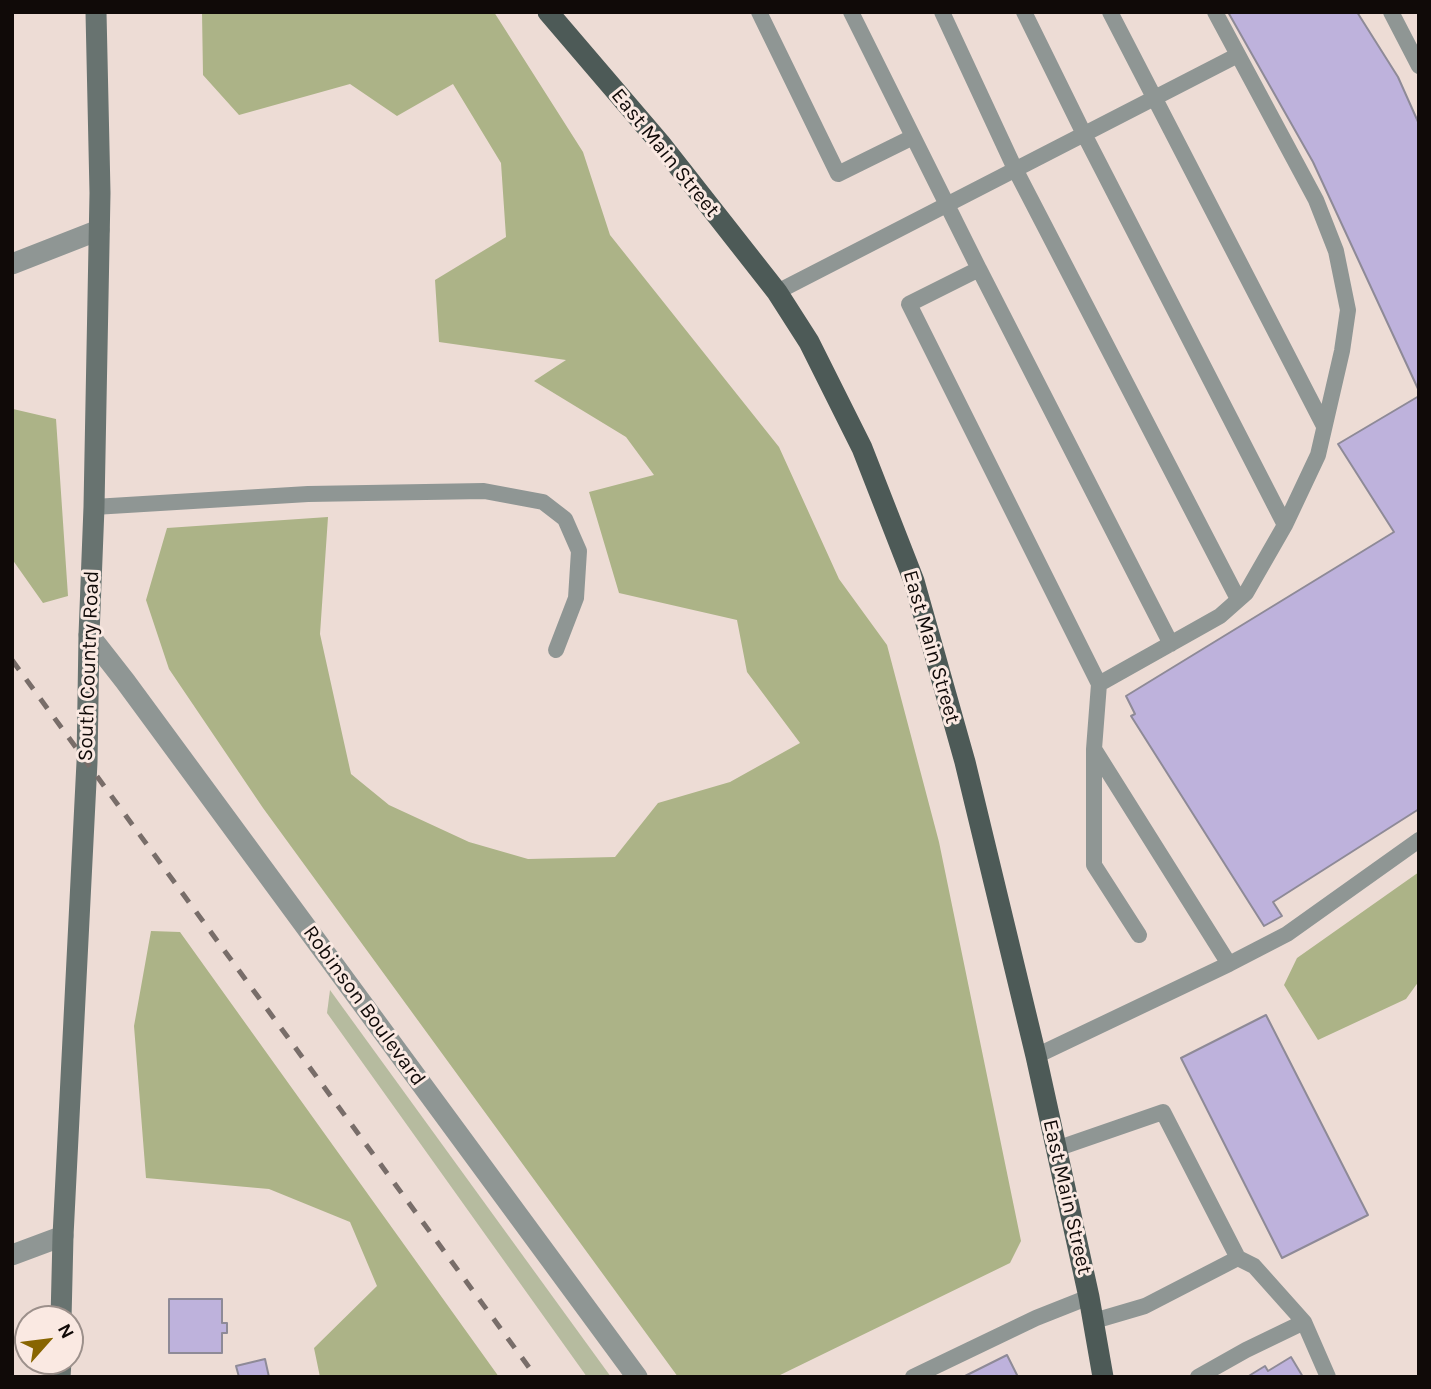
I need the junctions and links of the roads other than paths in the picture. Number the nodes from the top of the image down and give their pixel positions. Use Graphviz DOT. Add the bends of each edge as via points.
graph roads {
  1 [pos="96,12"];
  2 [pos="548,12"];
  3 [pos="759,12"];
  4 [pos="851,12"];
  5 [pos="942,12"];
  6 [pos="1024,12"];
  7 [pos="1110,12"];
  8 [pos="1215,12"];
  9 [pos="1391,12"];
  10 [pos="1238,55"];
  11 [pos="1419,65"];
  12 [pos="1153,98"];
  13 [pos="1084,134"];
  14 [pos="913,137"];
  15 [pos="1015,169"];
  16 [pos="947,204"];
  17 [pos="99,230"];
  18 [pos="12,264"];
  19 [pos="979,269"];
  20 [pos="777,292"];
  21 [pos="1324,426"];
  22 [pos="94,507"];
  23 [pos="1285,525"];
  24 [pos="1238,600"];
  25 [pos="89,635"];
  26 [pos="1171,644"];
  27 [pos="556,650"];
  28 [pos="1099,684"];
  29 [pos="1094,749"];
  30 [pos="1419,840"];
  31 [pos="1139,935"];
  32 [pos="1229,964"];
  33 [pos="1036,1056"];
  34 [pos="1056,1149"];
  35 [pos="63,1236"];
  36 [pos="12,1255"];
  37 [pos="1238,1258"];
  38 [pos="1089,1297"];
  39 [pos="61,1305"];
  40 [pos="1094,1321"];
  41 [pos="1304,1322"];
  42 [pos="637,1377"];
  43 [pos="913,1377"];
  44 [pos="1103,1377"];
  45 [pos="1198,1377"];
  46 [pos="1328,1377"];
  1 -- 17 [label="main road, South Country Road"];
  2 -- 20 [label="main road, East Main Street" via="660,143"];
  3 -- 14 [label="lane" via="838,174"];
  4 -- 14 [label="lane"];
  5 -- 15 [label="lane"];
  6 -- 13 [label="lane"];
  7 -- 12 [label="lane"];
  8 -- 10 [label="lane"];
  9 -- 11 [label="lane"];
  10 -- 12 [label="lane"];
  10 -- 21 [label="lane" via="1317,200 1336,251 1348,310"];
  12 -- 13 [label="lane"];
  12 -- 21 [label="lane"];
  13 -- 15 [label="lane"];
  13 -- 23 [label="lane"];
  14 -- 16 [label="lane"];
  15 -- 16 [label="lane"];
  15 -- 24 [label="lane"];
  16 -- 19 [label="lane"];
  16 -- 20 [label="lane"];
  17 -- 18 [label="street"];
  17 -- 22 [label="main road, South Country Road"];
  19 -- 26 [label="lane"];
  19 -- 28 [label="lane" via="909,304"];
  20 -- 33 [label="main road, East Main Street" via="809,342 862,448 914,581 965,762"];
  21 -- 23 [label="lane" via="1318,455"];
  22 -- 25 [label="main road, South Country Road"];
  22 -- 27 [label="lane" via="308,494 484,491 542,502 565,519 579,551 576,598"];
  23 -- 24 [label="lane"];
  24 -- 26 [label="lane"];
  25 -- 35 [label="main road, South Country Road"];
  25 -- 42 [label="street, Robinson Boulevard"];
  26 -- 28 [label="lane"];
  28 -- 29 [label="lane"];
  29 -- 31 [label="lane" via="1094,865"];
  29 -- 32 [label="lane"];
  30 -- 32 [label="lane" via="1287,934"];
  32 -- 33 [label="lane"];
  33 -- 34 [label="main road, East Main Street"];
  34 -- 37 [label="lane" via="1163,1112"];
  34 -- 38 [label="main road, East Main Street"];
  35 -- 36 [label="street"];
  35 -- 39 [label="main road, South Country Road"];
  37 -- 40 [label="lane" via="1145,1306"];
  37 -- 41 [label="lane" via="1254,1266"];
  38 -- 40 [label="main road, East Main Street"];
  38 -- 43 [label="lane"];
  40 -- 44 [label="main road, East Main Street"];
  41 -- 45 [label="lane"];
  41 -- 46 [label="lane"];
}
